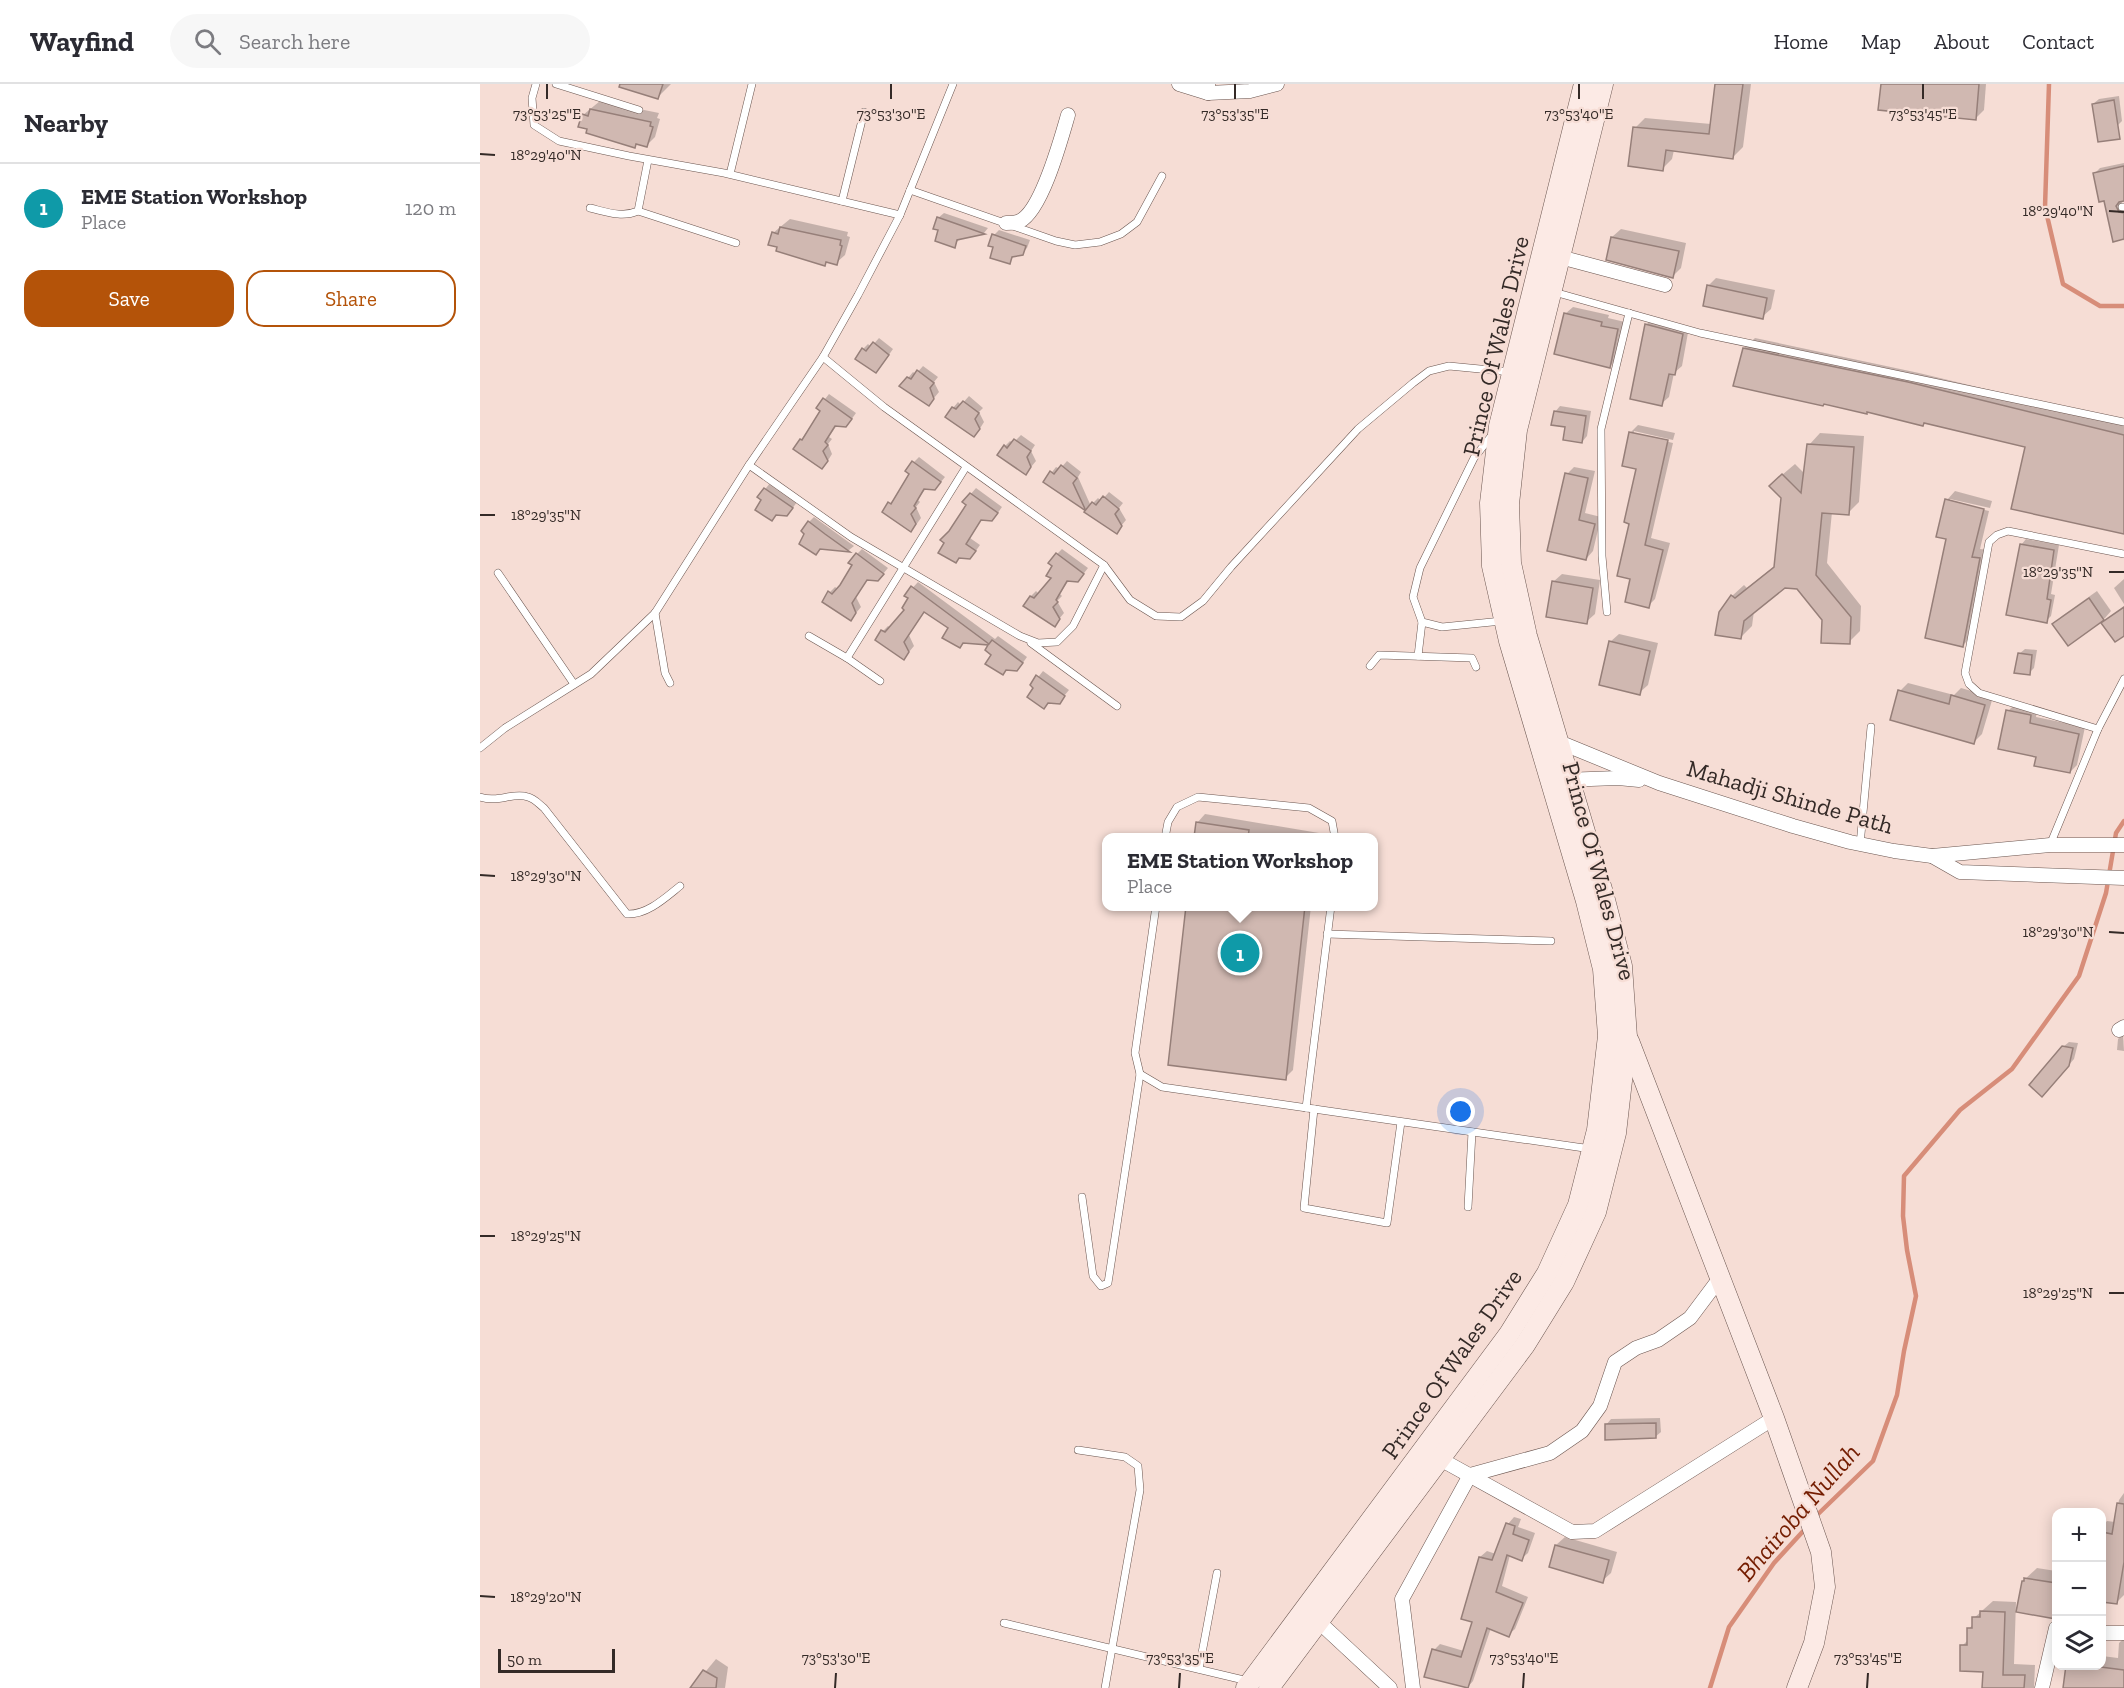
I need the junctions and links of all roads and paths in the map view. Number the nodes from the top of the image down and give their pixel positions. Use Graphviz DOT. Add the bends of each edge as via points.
graph roads {
  1 [pos="536,84"];
  2 [pos="556,84"];
  3 [pos="752,84"];
  4 [pos="953,84"];
  5 [pos="1179,84"];
  6 [pos="1277,84"];
  7 [pos="1596,85"];
  8 [pos="1208,88"];
  9 [pos="639,110"];
  10 [pos="864,112"];
  11 [pos="1068,115"];
  12 [pos="648,160"];
  13 [pos="730,174"];
  14 [pos="1162,177"];
  15 [pos="910,189"];
  16 [pos="842,201"];
  17 [pos="591,208"];
  18 [pos="638,211"];
  19 [pos="900,215"];
  20 [pos="1006,223"];
  21 [pos="736,243"];
  22 [pos="1560,257"];
  23 [pos="1665,285"];
  24 [pos="1543,289"];
  25 [pos="1629,313"];
  26 [pos="823,357"];
  27 [pos="1522,375"];
  28 [pos="2124,423"];
  29 [pos="1499,426"];
  30 [pos="749,465"];
  31 [pos="966,467"];
  32 [pos="2124,554"];
  33 [pos="1104,565"];
  34 [pos="902,567"];
  35 [pos="498,573"];
  36 [pos="1607,612"];
  37 [pos="655,613"];
  38 [pos="1504,621"];
  39 [pos="1422,622"];
  40 [pos="809,636"];
  41 [pos="1024,638"];
  42 [pos="1418,656"];
  43 [pos="847,658"];
  44 [pos="1370,666"];
  45 [pos="1476,667"];
  46 [pos="2124,679"];
  47 [pos="880,681"];
  48 [pos="670,683"];
  49 [pos="574,684"];
  50 [pos="1117,705"];
  51 [pos="1871,727"];
  52 [pos="2098,729"];
  53 [pos="1550,745"];
  54 [pos="480,748"];
  55 [pos="1560,780"];
  56 [pos="1659,783"];
  57 [pos="480,797"];
  58 [pos="1167,833"];
  59 [pos="1334,833"];
  60 [pos="2050,844"];
  61 [pos="1860,845"];
  62 [pos="2124,845"];
  63 [pos="1932,856"];
  64 [pos="2112,877"];
  65 [pos="681,886"];
  66 [pos="1155,911"];
  67 [pos="1330,911"];
  68 [pos="1328,934"];
  69 [pos="1551,941"];
  70 [pos="1618,1037"];
  71 [pos="1140,1074"];
  72 [pos="1310,1108"];
  73 [pos="1401,1122"];
  74 [pos="1472,1132"];
  75 [pos="1602,1151"];
  76 [pos="1082,1197"];
  77 [pos="1468,1207"];
  78 [pos="1720,1278"];
  79 [pos="1774,1418"];
  80 [pos="1078,1450"];
  81 [pos="1440,1459"];
  82 [pos="1470,1475"];
  83 [pos="1218,1573"];
  84 [pos="1319,1622"];
  85 [pos="1004,1623"];
  86 [pos="2106,1633"];
  87 [pos="2124,1633"];
  88 [pos="1113,1648"];
  89 [pos="2052,1659"];
  90 [pos="1198,1669"];
  91 [pos="1257,1686"];
  92 [pos="1105,1688"];
  93 [pos="1390,1688"];
  94 [pos="1413,1688"];
  95 [pos="1797,1688"];
  96 [pos="2042,1688"];
  1 -- 12 [label="lane" via="532,98 534,125 559,141"];
  2 -- 9 [label="lane"];
  3 -- 13 [label="lane"];
  4 -- 15 [label="lane"];
  5 -- 8 [label="street"];
  6 -- 8 [label="street" via="1250,91"];
  7 -- 22 [label="street, Prince Of Wales Drive"];
  7 -- 24 [label="street, Prince Of Wales Drive"];
  10 -- 16 [label="lane"];
  11 -- 20 [label="street" via="1036,204 1020,221"];
  12 -- 13 [label="lane"];
  12 -- 18 [label="lane"];
  13 -- 16 [label="lane"];
  14 -- 20 [label="lane" via="1137,222 1100,242 1075,245"];
  15 -- 19 [label="lane"];
  15 -- 20 [label="lane"];
  16 -- 19 [label="lane"];
  17 -- 18 [label="lane" via="629,215"];
  18 -- 21 [label="lane"];
  19 -- 26 [label="lane"];
  22 -- 23 [label="street"];
  22 -- 24 [label="street, Prince Of Wales Drive"];
  24 -- 25 [label="lane"];
  24 -- 27 [label="street, Prince Of Wales Drive"];
  25 -- 28 [label="lane" via="1700,333"];
  25 -- 36 [label="lane" via="1601,429 1602,556"];
  26 -- 30 [label="lane"];
  26 -- 31 [label="lane"];
  27 -- 29 [label="street, Prince Of Wales Drive"];
  27 -- 33 [label="lane" via="1449,366 1429,371 1359,429 1203,601 1180,617 1156,615 1130,600"];
  27 -- 53 [label="street, Prince Of Wales Drive" via="1509,504 1511,563"];
  29 -- 38 [label="street, Prince Of Wales Drive" via="1490,503 1492,566"];
  29 -- 39 [label="lane" via="1474,458 1420,568 1413,597"];
  30 -- 34 [label="lane" via="851,537"];
  30 -- 37 [label="lane"];
  31 -- 33 [label="lane"];
  31 -- 34 [label="lane"];
  32 -- 52 [label="lane" via="2008,531 1997,535 1989,542 1965,673 1969,684 1979,693"];
  33 -- 41 [label="lane" via="1073,626 1057,642 1038,643"];
  34 -- 41 [label="lane"];
  34 -- 43 [label="lane"];
  35 -- 49 [label="lane"];
  37 -- 48 [label="lane"];
  37 -- 49 [label="lane" via="591,674"];
  38 -- 39 [label="lane" via="1442,627"];
  38 -- 53 [label="street, Prince Of Wales Drive"];
  39 -- 42 [label="lane"];
  40 -- 43 [label="lane"];
  41 -- 50 [label="lane"];
  42 -- 44 [label="lane" via="1379,655"];
  42 -- 45 [label="lane" via="1472,658"];
  43 -- 47 [label="lane"];
  46 -- 52 [label="lane"];
  49 -- 54 [label="lane"];
  51 -- 61 [label="lane"];
  52 -- 60 [label="lane"];
  53 -- 55 [label="street, Prince Of Wales Drive"];
  53 -- 56 [label="street, Mahadji Shinde Path"];
  55 -- 56 [label="street, Mahadji Shinde Path" via="1618,777"];
  55 -- 70 [label="street, Prince Of Wales Drive" via="1622,966"];
  56 -- 61 [label="street, Mahadji Shinde Path"];
  57 -- 65 [label="lane" via="529,797 544,808 627,914 636,915 656,905"];
  58 -- 59 [label="lane" via="1177,807 1198,797 1309,808 1332,821"];
  60 -- 62 [label="street, Mahadji Shinde Path"];
  60 -- 63 [label="street, Mahadji Shinde Path"];
  61 -- 63 [label="street, Mahadji Shinde Path"];
  63 -- 64 [label="street" via="1960,872"];
  66 -- 71 [label="lane" via="1135,1053"];
  67 -- 68 [label="lane"];
  68 -- 69 [label="lane"];
  68 -- 72 [label="lane"];
  70 -- 75 [label="street, Prince Of Wales Drive" via="1616,1133"];
  70 -- 78 [label="street"];
  71 -- 72 [label="lane" via="1162,1087"];
  71 -- 76 [label="lane" via="1108,1283 1101,1286 1093,1276"];
  72 -- 73 [label="lane"];
  72 -- 73 [label="lane" via="1304,1208 1387,1223"];
  73 -- 74 [label="lane"];
  74 -- 75 [label="lane"];
  74 -- 77 [label="lane"];
  75 -- 81 [label="street, Prince Of Wales Drive" via="1596,1212 1564,1282 1525,1345"];
  75 -- 91 [label="street, Prince Of Wales Drive" via="1547,1273 1509,1334"];
  78 -- 79 [label="street"];
  78 -- 82 [label="street" via="1690,1318 1615,1362 1600,1406 1582,1431 1550,1453"];
  79 -- 82 [label="street" via="1595,1531 1572,1532"];
  79 -- 95 [label="street" via="1821,1552 1825,1587 1814,1642"];
  80 -- 88 [label="lane" via="1125,1457 1138,1466 1140,1490"];
  81 -- 82 [label="street"];
  81 -- 84 [label="street, Prince Of Wales Drive"];
  82 -- 94 [label="street" via="1402,1599"];
  83 -- 90 [label="lane"];
  84 -- 91 [label="street, Prince Of Wales Drive"];
  84 -- 93 [label="street"];
  85 -- 88 [label="lane"];
  86 -- 87 [label="street"];
  88 -- 90 [label="lane"];
  88 -- 92 [label="lane"];
  89 -- 96 [label="street"];
  90 -- 91 [label="lane"];
}
